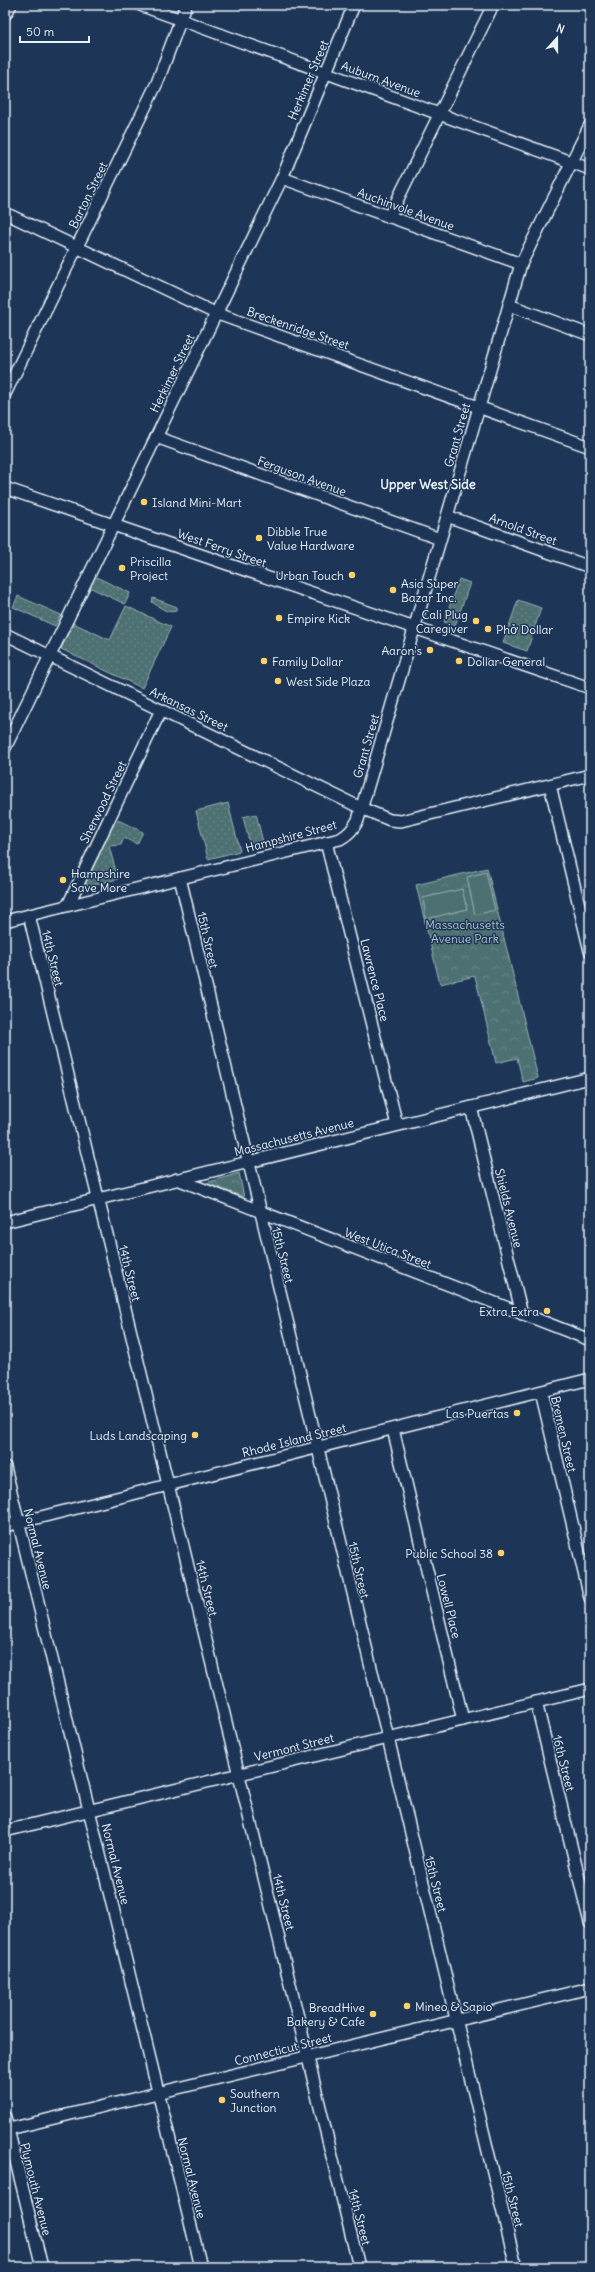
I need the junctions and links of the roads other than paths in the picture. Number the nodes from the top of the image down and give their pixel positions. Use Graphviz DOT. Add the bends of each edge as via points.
graph roads {
  1 [pos="11,5"];
  2 [pos="140,5"];
  3 [pos="186,5"];
  4 [pos="354,5"];
  5 [pos="493,5"];
  6 [pos="5,15"];
  7 [pos="179,20"];
  8 [pos="325,73"];
  9 [pos="440,114"];
  10 [pos="590,125"];
  11 [pos="571,162"];
  12 [pos="590,169"];
  13 [pos="282,178"];
  14 [pos="5,214"];
  15 [pos="389,217"];
  16 [pos="77,248"];
  17 [pos="521,264"];
  18 [pos="509,305"];
  19 [pos="215,313"];
  20 [pos="590,335"];
  21 [pos="5,394"];
  22 [pos="479,407"];
  23 [pos="156,437"];
  24 [pos="590,447"];
  25 [pos="5,488"];
  26 [pos="447,516"];
  27 [pos="112,524"];
  28 [pos="440,539"];
  29 [pos="590,567"];
  30 [pos="414,628"];
  31 [pos="5,634"];
  32 [pos="49,655"];
  33 [pos="590,688"];
  34 [pos="161,710"];
  35 [pos="5,748"];
  36 [pos="590,775"];
  37 [pos="550,785"];
  38 [pos="362,808"];
  39 [pos="326,842"];
  40 [pos="180,878"];
  41 [pos="68,905"];
  42 [pos="5,910"];
  43 [pos="23,916"];
  44 [pos="5,920"];
  45 [pos="590,951"];
  46 [pos="590,1078"];
  47 [pos="471,1107"];
  48 [pos="398,1125"];
  49 [pos="247,1162"];
  50 [pos="177,1179"];
  51 [pos="99,1198"];
  52 [pos="260,1212"];
  53 [pos="5,1222"];
  54 [pos="522,1314"];
  55 [pos="590,1340"];
  56 [pos="590,1379"];
  57 [pos="541,1392"];
  58 [pos="393,1429"];
  59 [pos="317,1448"];
  60 [pos="5,1467"];
  61 [pos="169,1486"];
  62 [pos="18,1523"];
  63 [pos="5,1526"];
  64 [pos="590,1598"];
  65 [pos="590,1689"];
  66 [pos="536,1702"];
  67 [pos="463,1720"];
  68 [pos="386,1738"];
  69 [pos="239,1774"];
  70 [pos="90,1810"];
  71 [pos="5,1831"];
  72 [pos="590,1923"];
  73 [pos="590,1988"];
  74 [pos="456,2021"];
  75 [pos="308,2056"];
  76 [pos="158,2094"];
  77 [pos="5,2117"];
  78 [pos="6,2129"];
  79 [pos="42,2267"];
  80 [pos="201,2267"];
  81 [pos="359,2267"];
  82 [pos="516,2267"];
  1 -- 6 [label="street"];
  2 -- 7 [label="street, Auburn Avenue"];
  3 -- 7 [label="street, Barton Street"];
  4 -- 8 [label="street, Herkimer Street"];
  5 -- 9 [label="street"];
  7 -- 8 [label="street, Auburn Avenue"];
  7 -- 16 [label="street, Barton Street" via="157,83"];
  8 -- 9 [label="street, Auburn Avenue"];
  8 -- 13 [label="street, Herkimer Street"];
  9 -- 11 [label="street, Auburn Avenue"];
  9 -- 15 [label="street"];
  10 -- 11 [label="street, Grant Street"];
  11 -- 12 [label="street, Auburn Avenue"];
  11 -- 17 [label="street, Grant Street"];
  13 -- 15 [label="street, Auchinvole Avenue"];
  13 -- 19 [label="street, Herkimer Street"];
  14 -- 16 [label="street, Breckenridge Street"];
  15 -- 17 [label="street, Auchinvole Avenue"];
  16 -- 19 [label="street, Breckenridge Street"];
  16 -- 21 [label="street, Barton Street"];
  17 -- 18 [label="street, Grant Street"];
  18 -- 20 [label="street"];
  18 -- 22 [label="street, Grant Street"];
  19 -- 22 [label="street, Breckenridge Street"];
  19 -- 23 [label="street, Herkimer Street"];
  22 -- 24 [label="street, Breckenridge Street"];
  22 -- 26 [label="street, Grant Street"];
  23 -- 27 [label="street, Herkimer Street"];
  23 -- 28 [label="street, Ferguson Avenue"];
  25 -- 27 [label="street, West Ferry Street"];
  26 -- 28 [label="street, Grant Street"];
  26 -- 29 [label="street, Arnold Street"];
  27 -- 30 [label="street, West Ferry Street"];
  27 -- 32 [label="street, Herkimer Street"];
  28 -- 30 [label="street, Grant Street"];
  30 -- 33 [label="street, West Ferry Street"];
  30 -- 38 [label="street, Grant Street"];
  31 -- 32 [label="street, Arkansas Street"];
  32 -- 34 [label="street, Arkansas Street"];
  32 -- 35 [label="street, Herkimer Street"];
  34 -- 38 [label="street, Arkansas Street"];
  34 -- 41 [label="street, Sherwood Street"];
  36 -- 37 [label="street"];
  37 -- 38 [label="street" via="401,821 390,820"];
  37 -- 45 [label="street"];
  38 -- 39 [label="street, Hampshire Street" via="349,834"];
  39 -- 40 [label="street, Hampshire Street"];
  39 -- 48 [label="street, Lawrence Place"];
  40 -- 41 [label="street, Hampshire Street"];
  40 -- 49 [label="street, 15th Street"];
  41 -- 43 [label="street, Hampshire Street"];
  42 -- 43 [label="street"];
  43 -- 44 [label="street, Hampshire Street"];
  43 -- 51 [label="street, 14th Street"];
  46 -- 47 [label="street, Massachusetts Avenue"];
  47 -- 48 [label="street, Massachusetts Avenue"];
  47 -- 54 [label="street, Shields Avenue"];
  48 -- 49 [label="street, Massachusetts Avenue"];
  49 -- 50 [label="street, Massachusetts Avenue"];
  49 -- 52 [label="street, 15th Street"];
  50 -- 51 [label="street, Massachusetts Avenue"];
  50 -- 52 [label="street, West Utica Street"];
  51 -- 53 [label="street, Massachusetts Avenue"];
  51 -- 61 [label="street, 14th Street"];
  52 -- 54 [label="street, West Utica Street"];
  52 -- 59 [label="street, 15th Street"];
  54 -- 55 [label="street, West Utica Street"];
  56 -- 57 [label="street, Rhode Island Street"];
  57 -- 58 [label="street, Rhode Island Street"];
  57 -- 64 [label="street, Bremen Street"];
  58 -- 59 [label="street, Rhode Island Street"];
  58 -- 67 [label="street, Lowell Place"];
  59 -- 61 [label="street, Rhode Island Street"];
  59 -- 68 [label="street, 15th Street"];
  60 -- 62 [label="street, Normal Avenue"];
  61 -- 62 [label="street, Rhode Island Street"];
  61 -- 69 [label="street, 14th Street"];
  62 -- 63 [label="street, Rhode Island Street"];
  62 -- 70 [label="street, Normal Avenue"];
  65 -- 66 [label="street, Vermont Street"];
  66 -- 67 [label="street, Vermont Street"];
  66 -- 72 [label="street, 16th Street"];
  67 -- 68 [label="street, Vermont Street"];
  68 -- 69 [label="street, Vermont Street"];
  68 -- 74 [label="street, 15th Street"];
  69 -- 70 [label="street, Vermont Street"];
  69 -- 75 [label="street, 14th Street"];
  70 -- 71 [label="street, Vermont Street"];
  70 -- 76 [label="street, Normal Avenue"];
  73 -- 74 [label="street, Connecticut Street"];
  74 -- 75 [label="street, Connecticut Street"];
  74 -- 82 [label="street, 15th Street"];
  75 -- 76 [label="street, Connecticut Street"];
  75 -- 81 [label="street, 14th Street"];
  76 -- 78 [label="street, Connecticut Street"];
  76 -- 80 [label="street, Normal Avenue"];
  77 -- 78 [label="street, Plymouth Avenue"];
  78 -- 79 [label="street, Plymouth Avenue"];
}
